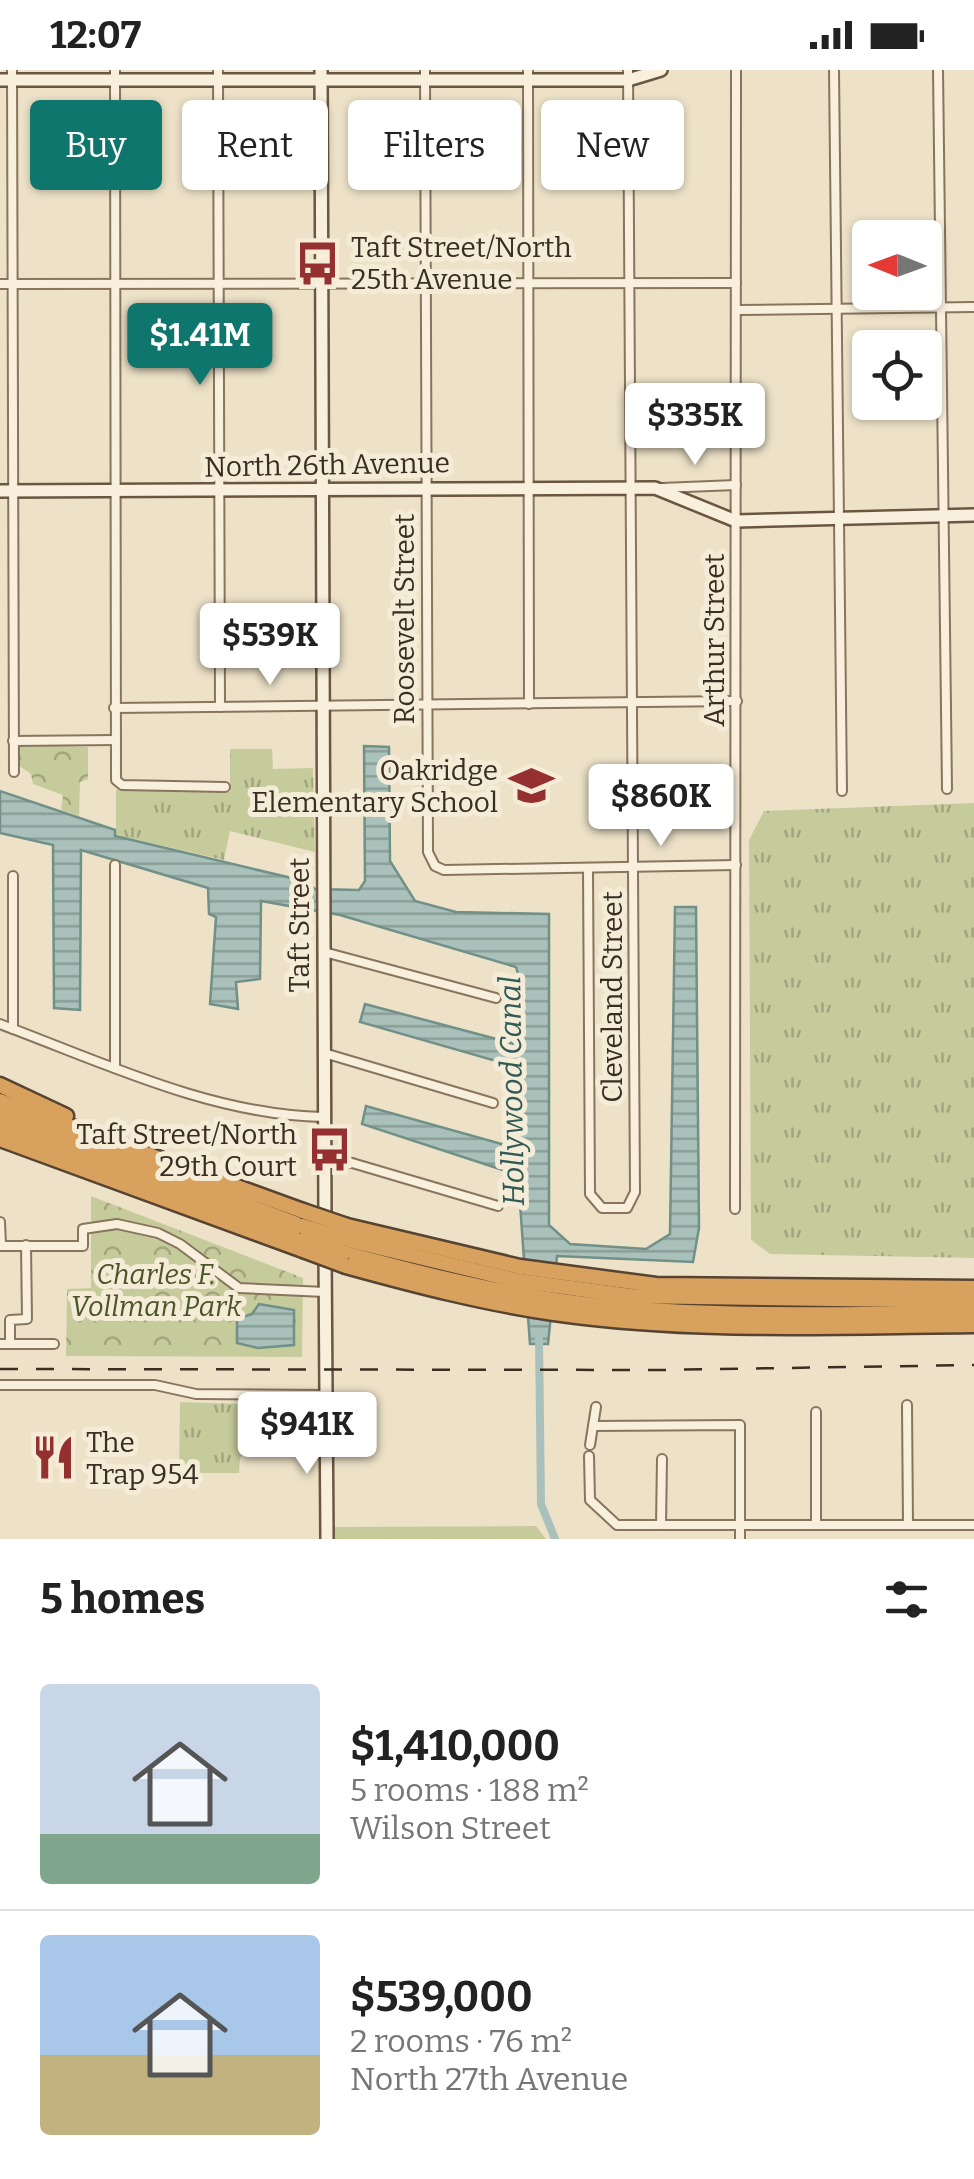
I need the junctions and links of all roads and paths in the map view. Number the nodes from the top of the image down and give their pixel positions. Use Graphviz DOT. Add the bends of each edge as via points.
graph roads {
  1 [pos="661,70"];
  2 [pos="736,70"];
  3 [pos="834,70"];
  4 [pos="938,70"];
  5 [pos="114,75"];
  6 [pos="218,75"];
  7 [pos="321,75"];
  8 [pos="426,75"];
  9 [pos="528,75"];
  10 [pos="628,75"];
  11 [pos="8,77"];
  12 [pos="939,220"];
  13 [pos="426,283"];
  14 [pos="632,283"];
  15 [pos="736,283"];
  16 [pos="0,284"];
  17 [pos="13,284"];
  18 [pos="116,284"];
  19 [pos="218,284"];
  20 [pos="322,284"];
  21 [pos="529,284"];
  22 [pos="974,307"];
  23 [pos="942,308"];
  24 [pos="834,309"];
  25 [pos="852,309"];
  26 [pos="737,310"];
  27 [pos="940,310"];
  28 [pos="736,485"];
  29 [pos="427,488"];
  30 [pos="530,488"];
  31 [pos="655,488"];
  32 [pos="322,489"];
  33 [pos="633,489"];
  34 [pos="116,490"];
  35 [pos="6,491"];
  36 [pos="218,492"];
  37 [pos="974,515"];
  38 [pos="943,516"];
  39 [pos="836,519"];
  40 [pos="736,521"];
  41 [pos="737,701"];
  42 [pos="634,702"];
  43 [pos="529,704"];
  44 [pos="220,706"];
  45 [pos="426,707"];
  46 [pos="114,708"];
  47 [pos="324,708"];
  48 [pos="116,740"];
  49 [pos="12,741"];
  50 [pos="14,772"];
  51 [pos="225,788"];
  52 [pos="947,789"];
  53 [pos="842,791"];
  54 [pos="736,865"];
  55 [pos="115,866"];
  56 [pos="588,869"];
  57 [pos="634,869"];
  58 [pos="13,876"];
  59 [pos="324,952"];
  60 [pos="496,998"];
  61 [pos="0,1024"];
  62 [pos="13,1029"];
  63 [pos="324,1053"];
  64 [pos="115,1068"];
  65 [pos="0,1085"];
  66 [pos="0,1101"];
  67 [pos="492,1102"];
  68 [pos="0,1112"];
  69 [pos="323,1117"];
  70 [pos="0,1126"];
  71 [pos="101,1137"];
  72 [pos="0,1142"];
  73 [pos="324,1155"];
  74 [pos="498,1206"];
  75 [pos="735,1209"];
  76 [pos="0,1222"];
  77 [pos="303,1232"];
  78 [pos="0,1246"];
  79 [pos="26,1246"];
  80 [pos="346,1246"];
  81 [pos="520,1287"];
  82 [pos="974,1288"];
  83 [pos="325,1292"];
  84 [pos="559,1294"];
  85 [pos="974,1301"];
  86 [pos="974,1313"];
  87 [pos="974,1325"];
  88 [pos="5,1344"];
  89 [pos="54,1344"];
  90 [pos="0,1385"];
  91 [pos="326,1396"];
  92 [pos="907,1406"];
  93 [pos="596,1407"];
  94 [pos="816,1412"];
  95 [pos="593,1426"];
  96 [pos="590,1445"];
  97 [pos="589,1456"];
  98 [pos="662,1459"];
  99 [pos="816,1523"];
  100 [pos="908,1524"];
  101 [pos="661,1525"];
  102 [pos="740,1525"];
  103 [pos="974,1525"];
  104 [pos="327,1539"];
  105 [pos="740,1539"];
  1 -- 10 [label="street"];
  2 -- 15 [label="street, Arthur Street"];
  3 -- 24 [label="street"];
  4 -- 12 [label="street"];
  5 -- 6 [label="street"];
  5 -- 11 [label="street"];
  5 -- 18 [label="street"];
  6 -- 7 [label="street"];
  6 -- 19 [label="street"];
  7 -- 8 [label="street"];
  7 -- 20 [label="street, Taft Street"];
  8 -- 9 [label="street"];
  8 -- 13 [label="street, Roosevelt Street"];
  9 -- 10 [label="street"];
  9 -- 21 [label="street"];
  10 -- 14 [label="street, Cleveland Street"];
  11 -- 17 [label="street"];
  13 -- 20 [label="street"];
  13 -- 21 [label="street"];
  13 -- 29 [label="street, Roosevelt Street"];
  14 -- 15 [label="street"];
  14 -- 21 [label="street"];
  14 -- 33 [label="street, Cleveland Street"];
  15 -- 26 [label="street, Arthur Street"];
  16 -- 17 [label="street"];
  17 -- 18 [label="street"];
  17 -- 35 [label="street"];
  18 -- 19 [label="street"];
  18 -- 34 [label="street"];
  19 -- 20 [label="street"];
  19 -- 36 [label="street"];
  20 -- 32 [label="street, Taft Street"];
  21 -- 30 [label="street"];
  22 -- 23 [label="street"];
  24 -- 25 [label="street"];
  24 -- 26 [label="street"];
  24 -- 39 [label="street"];
  26 -- 28 [label="street, Arthur Street"];
  27 -- 38 [label="street"];
  28 -- 31 [label="street, North 26th Avenue"];
  28 -- 40 [label="street, Arthur Street"];
  29 -- 30 [label="street, North 26th Avenue"];
  29 -- 32 [label="street, North 26th Avenue"];
  29 -- 45 [label="street, Roosevelt Street"];
  30 -- 33 [label="street, North 26th Avenue"];
  30 -- 43 [label="street"];
  31 -- 33 [label="street, North 26th Avenue"];
  31 -- 40 [label="street, North 26th Avenue"];
  32 -- 36 [label="street, North 26th Avenue"];
  32 -- 47 [label="street, Taft Street"];
  33 -- 42 [label="street, Cleveland Street"];
  34 -- 35 [label="street, North 26th Avenue"];
  34 -- 36 [label="street, North 26th Avenue"];
  34 -- 46 [label="street"];
  35 -- 49 [label="street"];
  36 -- 44 [label="street"];
  37 -- 38 [label="street, North 26th Avenue"];
  38 -- 39 [label="street, North 26th Avenue"];
  38 -- 52 [label="street"];
  39 -- 40 [label="street, North 26th Avenue"];
  39 -- 53 [label="street"];
  40 -- 41 [label="street, Arthur Street"];
  41 -- 42 [label="street"];
  41 -- 54 [label="street, Arthur Street"];
  42 -- 43 [label="street"];
  42 -- 57 [label="street, Cleveland Street"];
  43 -- 45 [label="street"];
  44 -- 46 [label="street"];
  44 -- 47 [label="street"];
  45 -- 47 [label="street"];
  45 -- 56 [label="street, Roosevelt Street" via="428,852 435,866"];
  46 -- 48 [label="street"];
  47 -- 59 [label="street, Taft Street"];
  48 -- 49 [label="street"];
  48 -- 51 [label="street" via="116,780 122,784"];
  49 -- 50 [label="street"];
  54 -- 57 [label="street"];
  54 -- 75 [label="street, Arthur Street"];
  55 -- 64 [label="street"];
  56 -- 57 [label="street"];
  56 -- 57 [label="street, Cleveland Street" via="590,1194 596,1204 627,1208 633,1203"];
  58 -- 62 [label="street"];
  59 -- 60 [label="street"];
  59 -- 63 [label="street, Taft Street"];
  61 -- 62 [label="street"];
  62 -- 64 [label="street"];
  63 -- 67 [label="street"];
  63 -- 69 [label="street, Taft Street"];
  64 -- 69 [label="street" via="249,1106"];
  65 -- 71 [label="highway"];
  66 -- 71 [label="highway"];
  68 -- 77 [label="highway"];
  69 -- 73 [label="street, Taft Street"];
  70 -- 77 [label="highway"];
  71 -- 77 [label="highway"];
  72 -- 77 [label="highway"];
  73 -- 74 [label="street"];
  73 -- 83 [label="street, Taft Street"];
  76 -- 78 [label="street"];
  77 -- 80 [label="highway, bridge"];
  77 -- 80 [label="highway, bridge"];
  78 -- 79 [label="street"];
  79 -- 83 [label="street" via="82,1246 83,1228 116,1224 180,1244 239,1288"];
  79 -- 88 [label="street" via="26,1320 10,1320"];
  80 -- 81 [label="highway"];
  80 -- 81 [label="highway" via="427,1289"];
  81 -- 84 [label="highway"];
  81 -- 84 [label="highway"];
  82 -- 84 [label="highway"];
  83 -- 91 [label="street, Taft Street"];
  84 -- 85 [label="highway"];
  84 -- 86 [label="highway" via="687,1312"];
  84 -- 87 [label="highway" via="729,1327"];
  88 -- 89 [label="street"];
  90 -- 91 [label="street" via="155,1385 208,1394"];
  91 -- 104 [label="street, Taft Street"];
  92 -- 100 [label="street"];
  93 -- 95 [label="street"];
  94 -- 99 [label="street"];
  95 -- 96 [label="street"];
  95 -- 102 [label="street" via="740,1425"];
  97 -- 101 [label="street" via="590,1500 601,1515 617,1525"];
  98 -- 101 [label="street"];
  99 -- 100 [label="street"];
  99 -- 102 [label="street"];
  100 -- 103 [label="street"];
  101 -- 102 [label="street"];
  102 -- 105 [label="street"];
}
